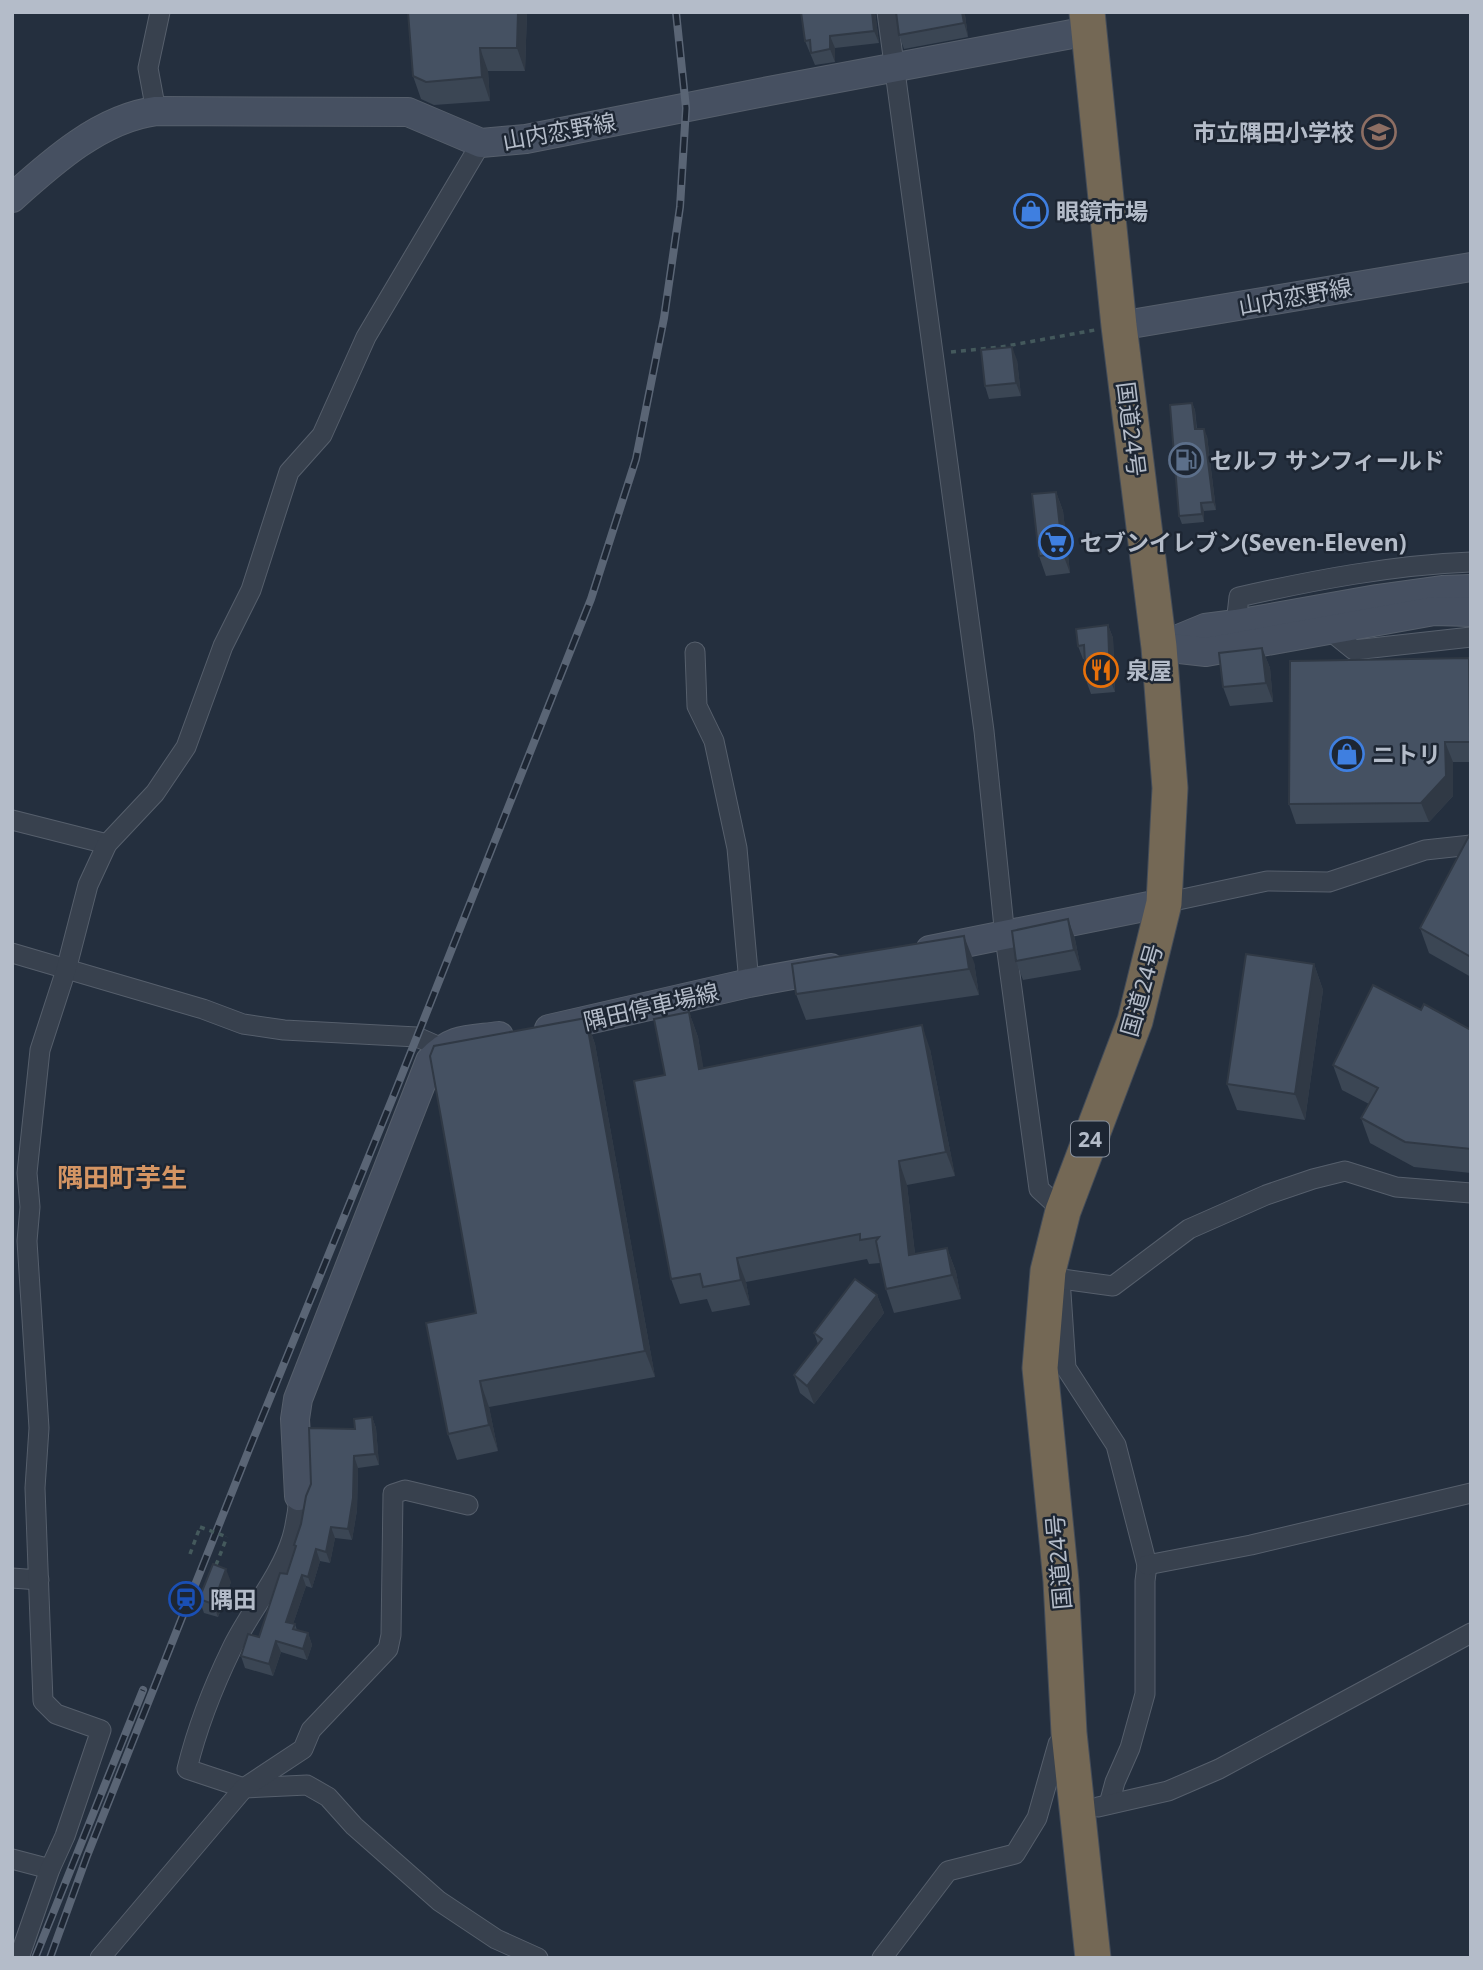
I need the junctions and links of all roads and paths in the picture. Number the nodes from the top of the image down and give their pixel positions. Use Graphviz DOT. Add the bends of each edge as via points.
graph roads {
  1 [pos="160,12"];
  2 [pos="887,12"];
  3 [pos="1088,22"];
  4 [pos="894,69"];
  5 [pos="156,111"];
  6 [pos="481,143"];
  7 [pos="12,198"];
  8 [pos="1471,267"];
  9 [pos="1119,326"];
  10 [pos="931,353"];
  11 [pos="1471,562"];
  12 [pos="1471,589"];
  13 [pos="1471,612"];
  14 [pos="1236,624"];
  15 [pos="1328,629"];
  16 [pos="1471,637"];
  17 [pos="1159,647"];
  18 [pos="695,652"];
  19 [pos="12,820"];
  20 [pos="107,844"];
  21 [pos="1471,845"];
  22 [pos="1164,903"];
  23 [pos="1004,937"];
  24 [pos="12,953"];
  25 [pos="910,954"];
  26 [pos="856,963"];
  27 [pos="66,970"];
  28 [pos="749,983"];
  29 [pos="442,1048"];
  30 [pos="1471,1192"];
  31 [pos="1063,1211"];
  32 [pos="1055,1275"];
  33 [pos="1471,1493"];
  34 [pos="299,1496"];
  35 [pos="468,1504"];
  36 [pos="190,1554"];
  37 [pos="216,1565"];
  38 [pos="1147,1565"];
  39 [pos="12,1578"];
  40 [pos="40,1580"];
  41 [pos="1471,1633"];
  42 [pos="1069,1733"];
  43 [pos="244,1788"];
  44 [pos="1093,1808"];
  45 [pos="12,1859"];
  46 [pos="50,1869"];
  47 [pos="19,1958"];
  48 [pos="100,1958"];
  49 [pos="538,1958"];
  50 [pos="882,1958"];
  51 [pos="1093,1958"];
  1 -- 5 [label="street" via="148,68"];
  2 -- 4 [label="street"];
  3 -- 4 [label="main road, 山内恋野線"];
  3 -- 9 [label="highway, 国道24号 / 24"];
  4 -- 6 [label="main road, 山内恋野線" via="526,139"];
  4 -- 10 [label="street"];
  5 -- 6 [label="main road, 山内恋野線" via="408,112"];
  5 -- 7 [label="main road, 山内恋野線" via="110,125"];
  6 -- 20 [label="street" via="366,337 322,435 289,472 251,590 223,646 186,747 155,793"];
  8 -- 9 [label="main road, 山内恋野線"];
  9 -- 10 [label="path" via="1001,347"];
  9 -- 17 [label="highway, 国道24号 / 24"];
  10 -- 23 [label="street" via="984,731"];
  11 -- 14 [label="street" via="1306,582 1239,597"];
  12 -- 14 [label="main road" via="1377,599"];
  13 -- 15 [label="main road" via="1434,611"];
  14 -- 17 [label="main road" via="1205,628"];
  15 -- 16 [label="street" via="1354,650"];
  15 -- 17 [label="main road" via="1206,652"];
  17 -- 22 [label="highway, 国道24号 / 24" via="1170,788"];
  18 -- 28 [label="street" via="697,706 713,741 737,848"];
  19 -- 20 [label="street"];
  20 -- 27 [label="street" via="88,885"];
  21 -- 22 [label="street" via="1425,850 1329,882 1267,881"];
  22 -- 23 [label="main road"];
  22 -- 31 [label="highway, 国道24号 / 24" via="1135,1021"];
  23 -- 25 [label="main road"];
  23 -- 31 [label="street" via="1039,1189"];
  24 -- 27 [label="street"];
  26 -- 28 [label="main road, 隅田停車場線"];
  27 -- 29 [label="street" via="243,1024 417,1037"];
  27 -- 40 [label="street" via="40,1050 27,1173"];
  28 -- 29 [label="main road, 隅田停車場線" via="613,1016 458,1041"];
  29 -- 34 [label="main road" via="430,1061 298,1399"];
  30 -- 32 [label="street" via="1396,1187 1345,1171 1266,1195 1189,1229 1113,1286"];
  31 -- 32 [label="highway, 国道24号 / 24"];
  32 -- 38 [label="street" via="1066,1368 1116,1445"];
  32 -- 42 [label="highway, 国道24号 / 24" via="1040,1368 1061,1581"];
  33 -- 38 [label="street"];
  34 -- 43 [label="street" via="291,1541 232,1649 187,1769"];
  35 -- 43 [label="street" via="405,1490 393,1494 388,1649 311,1730 303,1749"];
  36 -- 37 [label="path, bridge" via="200,1527 227,1537"];
  38 -- 44 [label="street" via="1145,1694 1115,1782"];
  39 -- 40 [label="street"];
  40 -- 46 [label="street" via="43,1701 56,1714 101,1730"];
  41 -- 44 [label="street" via="1219,1769 1168,1791"];
  42 -- 44 [label="highway, 国道24号 / 24"];
  42 -- 50 [label="street" via="1058,1744 1037,1818 1015,1854 948,1871"];
  43 -- 48 [label="street"];
  43 -- 49 [label="street" via="307,1785 328,1797 439,1901 496,1939"];
  44 -- 51 [label="highway, 国道24号 / 24"];
  45 -- 46 [label="street"];
  46 -- 47 [label="street"];
}
